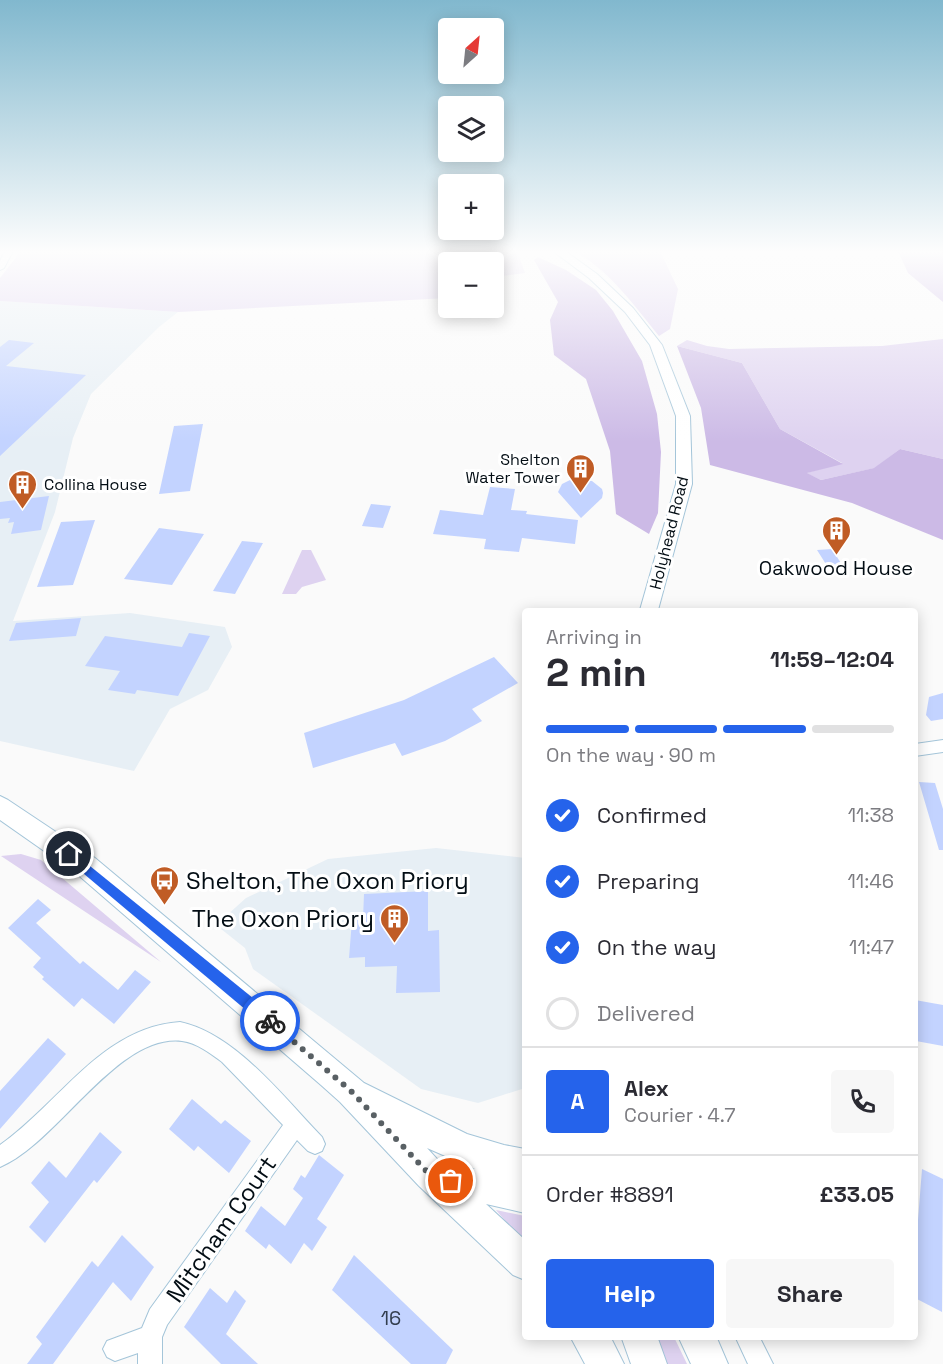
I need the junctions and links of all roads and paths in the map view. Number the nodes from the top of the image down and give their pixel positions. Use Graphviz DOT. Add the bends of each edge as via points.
graph roads {
  1 [pos="632,315"];
  2 [pos="650,608"];
  3 [pos="943,746"];
  4 [pos="918,750"];
  5 [pos="0,808"];
  6 [pos="351,1091"];
  7 [pos="296,1124"];
  8 [pos="315,1144"];
  9 [pos="0,1157"];
  10 [pos="522,1165"];
  11 [pos="430,1175"];
  12 [pos="522,1196"];
  13 [pos="522,1260"];
  14 [pos="150,1337"];
  15 [pos="591,1340"];
  16 [pos="640,1340"];
  17 [pos="698,1340"];
  18 [pos="748,1340"];
  19 [pos="116,1349"];
  20 [pos="150,1364"];
  21 [pos="606,1364"];
  22 [pos="649,1364"];
  23 [pos="710,1364"];
  24 [pos="761,1364"];
  1 -- 2 [label="main road, Holyhead Road" via="656,345 683,416 684,484"];
  3 -- 4 [label="street"];
  5 -- 6 [label="main road" via="86,866"];
  6 -- 10 [label="main road" via="464,1149"];
  6 -- 11 [label="main road"];
  7 -- 8 [label="street"];
  7 -- 9 [label="street" via="213,1043 179,1031 163,1032 122,1050"];
  7 -- 14 [label="street, Mitcham Court" via="158,1317"];
  11 -- 12 [label="main road"];
  11 -- 13 [label="main road"];
  14 -- 19 [label="street"];
  14 -- 20 [label="street, Mitcham Court"];
  15 -- 21 [label="main road"];
  16 -- 22 [label="main road"];
  17 -- 23 [label="main road"];
  18 -- 24 [label="street"];
}
